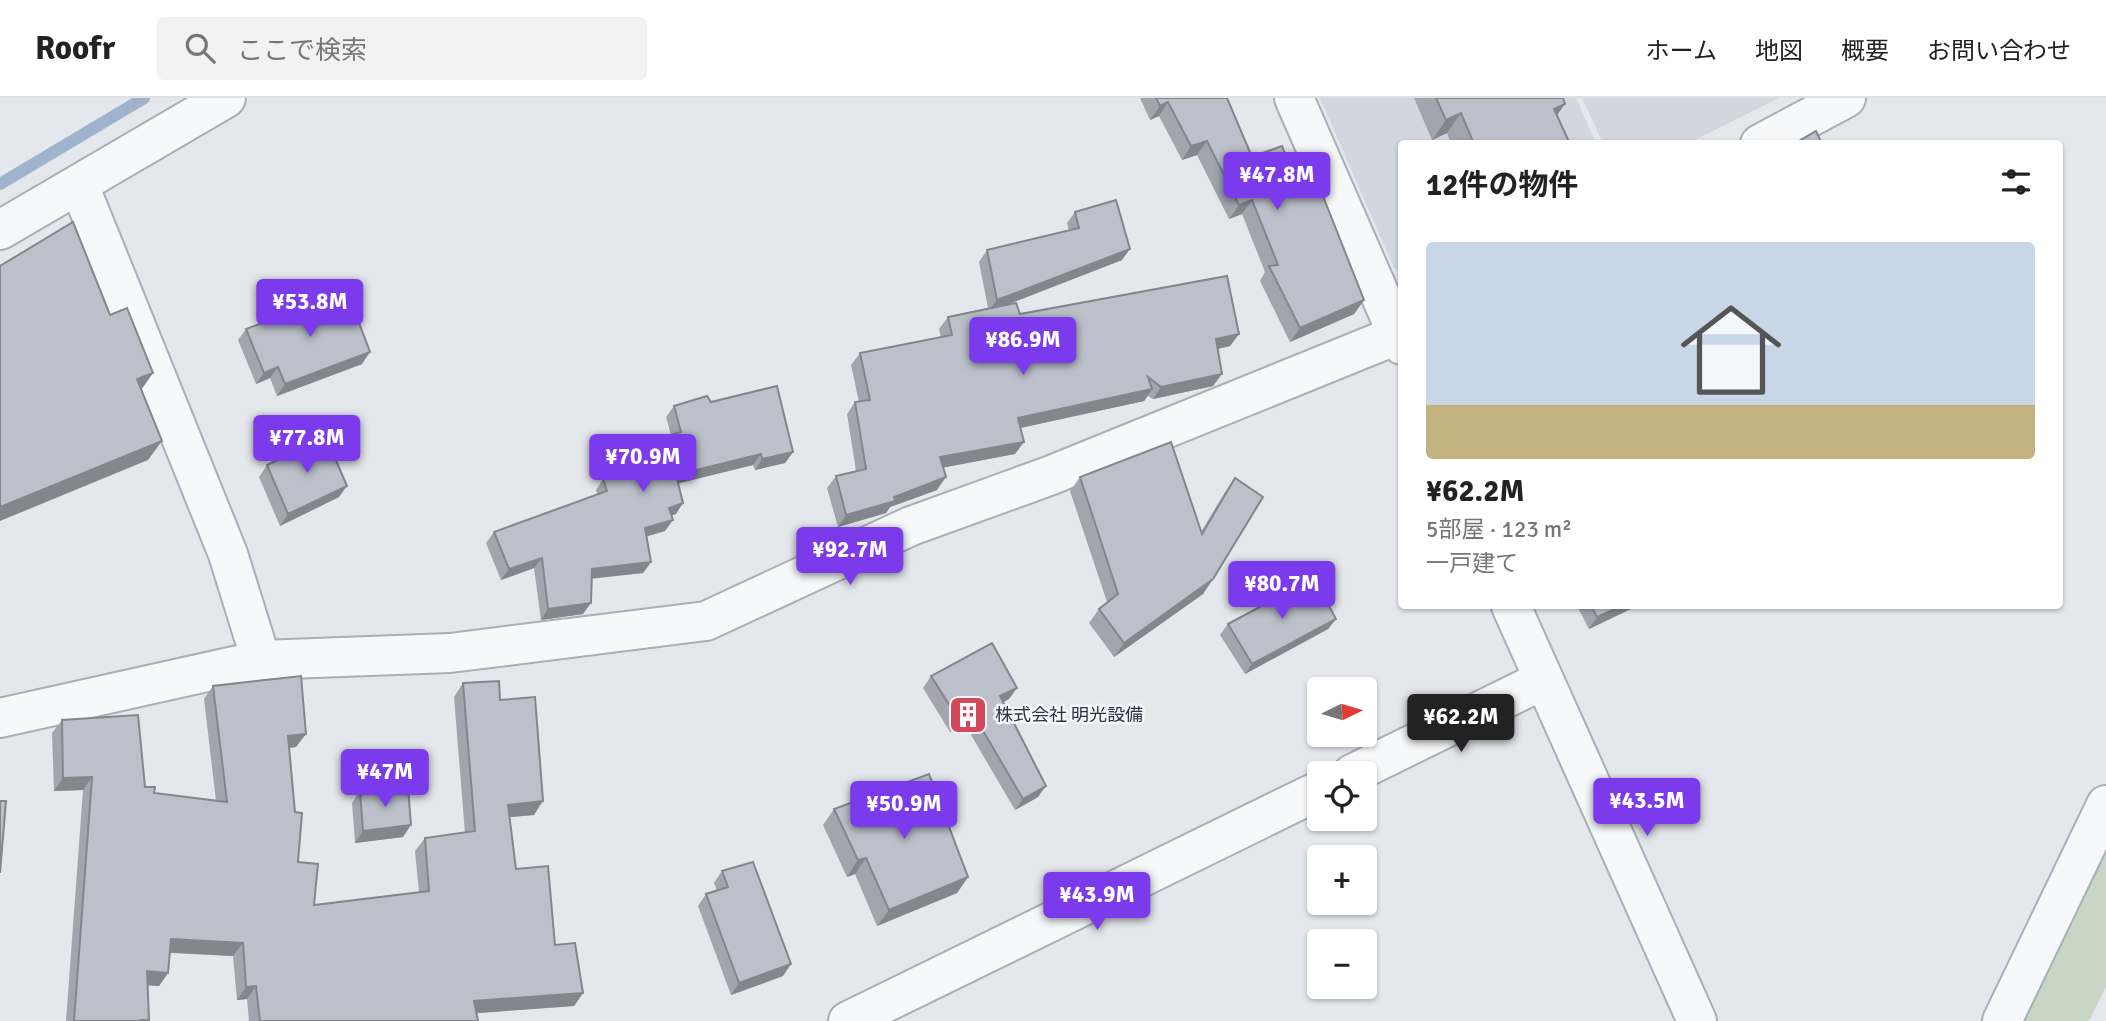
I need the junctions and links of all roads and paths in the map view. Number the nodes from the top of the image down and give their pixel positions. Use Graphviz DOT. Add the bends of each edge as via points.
graph roads {
  1 [pos="226,98"];
  2 [pos="1294,98"];
  3 [pos="1846,98"];
  4 [pos="1767,140"];
  5 [pos="79,185"];
  6 [pos="0,230"];
  7 [pos="1398,332"];
  8 [pos="1398,338"];
  9 [pos="1512,609"];
  10 [pos="261,660"];
  11 [pos="1543,680"];
  12 [pos="0,718"];
  13 [pos="1377,762"];
  14 [pos="1307,796"];
  15 [pos="2106,805"];
  16 [pos="848,1021"];
  17 [pos="1698,1021"];
  18 [pos="2001,1021"];
  1 -- 5 [label="street"];
  2 -- 7 [label="street"];
  3 -- 4 [label="street"];
  5 -- 6 [label="street"];
  5 -- 10 [label="street" via="228,554"];
  8 -- 10 [label="street" via="911,526 706,621 450,653"];
  9 -- 11 [label="street"];
  10 -- 12 [label="street"];
  11 -- 13 [label="street"];
  11 -- 17 [label="street"];
  14 -- 16 [label="street"];
  15 -- 18 [label="street"];
}
